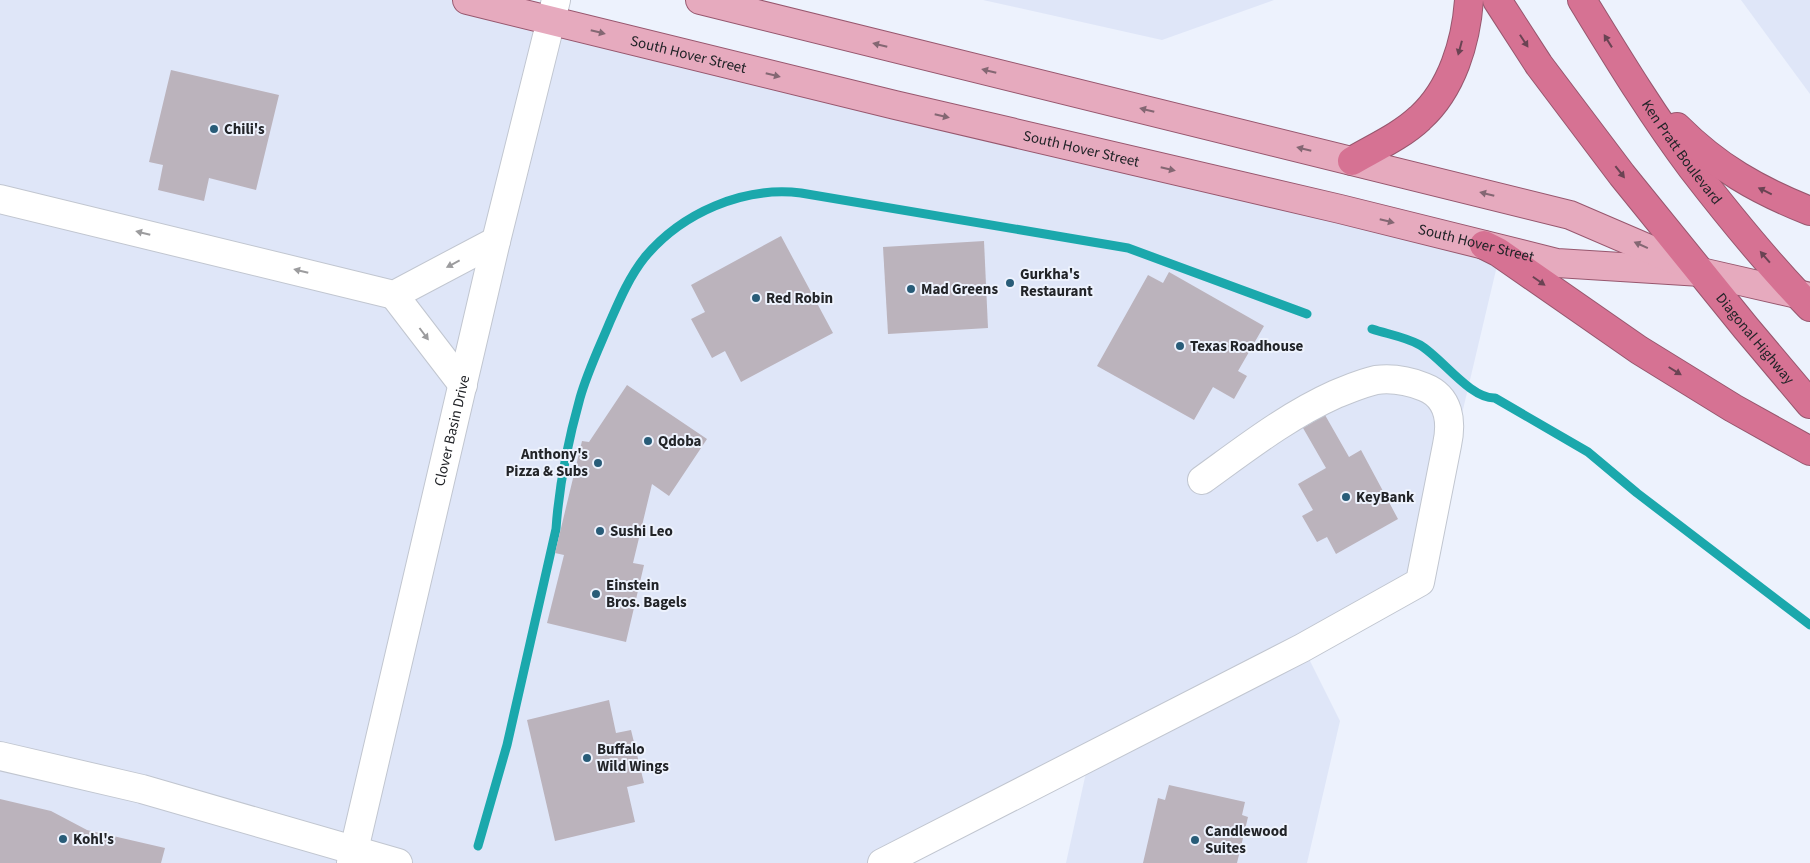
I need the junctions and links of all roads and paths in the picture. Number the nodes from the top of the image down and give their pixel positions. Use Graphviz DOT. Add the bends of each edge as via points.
graph roads {
  1 [pos="467,0"];
  2 [pos="700,0"];
  3 [pos="1469,0"];
  4 [pos="1498,0"];
  5 [pos="1582,0"];
  6 [pos="554,10"];
  7 [pos="1633,83"];
  8 [pos="1352,161"];
  9 [pos="0,199"];
  10 [pos="1810,211"];
  11 [pos="496,241"];
  12 [pos="1484,245"];
  13 [pos="1701,272"];
  14 [pos="394,295"];
  15 [pos="1806,299"];
  16 [pos="463,385"];
  17 [pos="1810,404"];
  18 [pos="1810,451"];
  19 [pos="1202,480"];
  20 [pos="0,756"];
  21 [pos="352,857"];
  22 [pos="398,863"];
  23 [pos="882,863"];
  1 -- 6 [label="main road, South Hover Street"];
  8 -- 2 [label="main road, South Hover Street, one-way"];
  3 -- 8 [label="highway, one-way" via="1460,50 1440,97 1420,119"];
  4 -- 13 [label="highway, one-way" via="1539,65"];
  7 -- 5 [label="highway, Ken Pratt Boulevard, one-way"];
  6 -- 11 [label="street, Clover Basin Drive"];
  6 -- 12 [label="main road, South Hover Street, one-way" via="885,102"];
  10 -- 7 [label="highway, one-way" via="1734,174 1699,149"];
  15 -- 7 [label="highway, Ken Pratt Boulevard, one-way" via="1742,230 1692,167"];
  13 -- 8 [label="main road, South Hover Street, one-way" via="1570,215"];
  14 -- 9 [label="street, one-way"];
  11 -- 14 [label="street, one-way"];
  11 -- 16 [label="street, Clover Basin Drive"];
  12 -- 13 [label="main road, South Hover Street" via="1556,263"];
  12 -- 18 [label="highway, one-way" via="1639,350"];
  13 -- 15 [label="main road, South Hover Street"];
  13 -- 17 [label="highway, Diagonal Highway"];
  14 -- 16 [label="street, one-way"];
  16 -- 21 [label="street, Clover Basin Drive"];
  19 -- 23 [label="street" via="1288,420 1365,383 1390,380 1423,387 1438,397 1450,416 1448,445 1420,582 1302,648"];
  20 -- 21 [label="street" via="151,792"];
  21 -- 22 [label="street"];
}
